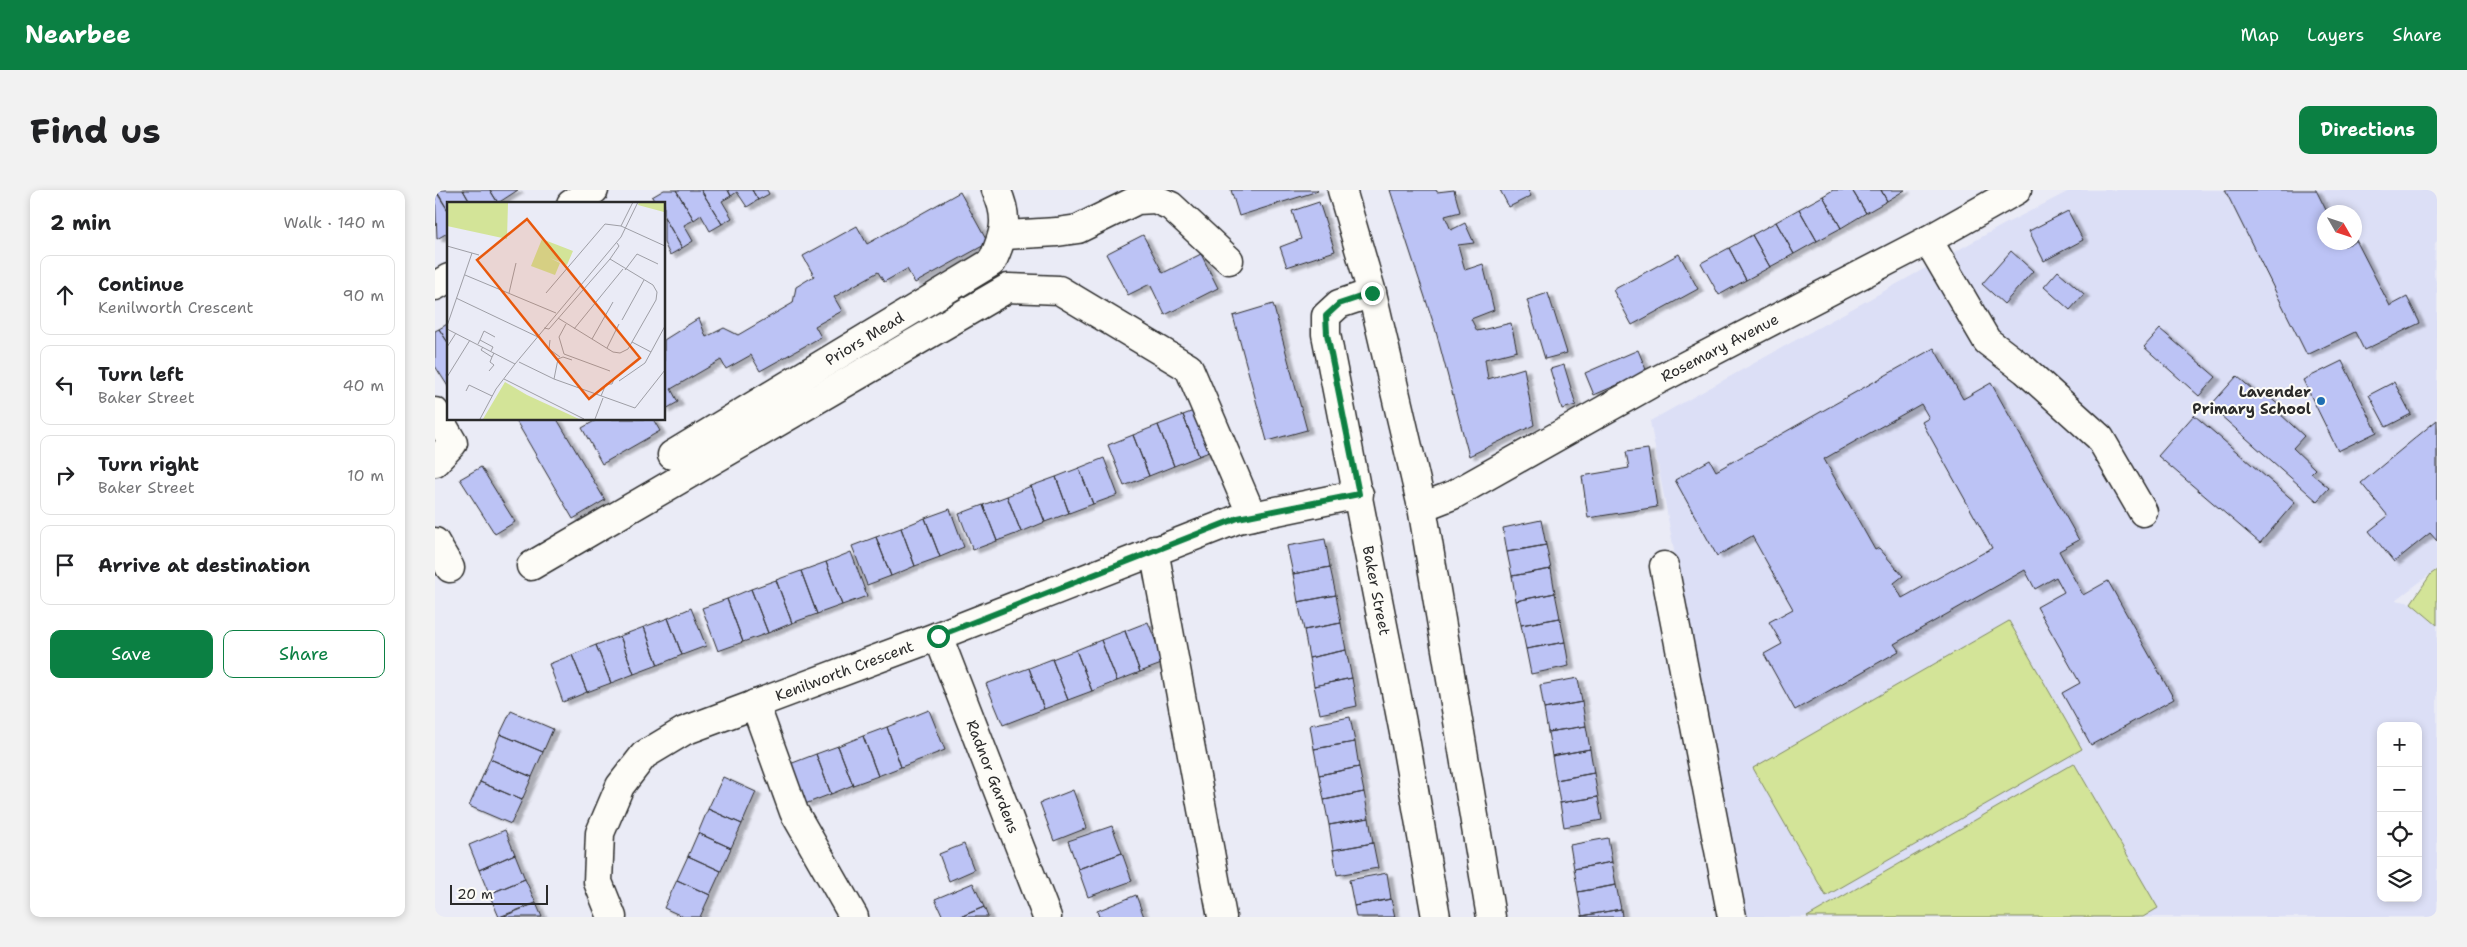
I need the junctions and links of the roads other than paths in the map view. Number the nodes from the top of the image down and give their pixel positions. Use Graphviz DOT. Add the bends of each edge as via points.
graph roads {
  1 [pos="594,190"];
  2 [pos="996,190"];
  3 [pos="1342,190"];
  4 [pos="2017,190"];
  5 [pos="574,202"];
  6 [pos="1005,235"];
  7 [pos="1928,240"];
  8 [pos="1229,260"];
  9 [pos="447,279"];
  10 [pos="435,286"];
  11 [pos="1372,293"];
  12 [pos="435,412"];
  13 [pos="672,455"];
  14 [pos="435,462"];
  15 [pos="1359,494"];
  16 [pos="1421,507"];
  17 [pos="2143,512"];
  18 [pos="1252,516"];
  19 [pos="435,542"];
  20 [pos="1154,550"];
  21 [pos="531,566"];
  22 [pos="1664,566"];
  23 [pos="450,568"];
  24 [pos="938,636"];
  25 [pos="755,704"];
  26 [pos="612,917"];
  27 [pos="854,917"];
  28 [pos="1047,917"];
  29 [pos="1222,917"];
  30 [pos="1436,917"];
  31 [pos="1491,917"];
  32 [pos="1732,917"];
  1 -- 5 [label="street"];
  2 -- 6 [label="street" via="1002,203"];
  3 -- 11 [label="street"];
  4 -- 7 [label="street, Rosemary Avenue"];
  6 -- 8 [label="street" via="1078,229 1137,200 1155,199 1171,206"];
  6 -- 13 [label="street, Priors Mead" via="992,262"];
  7 -- 16 [label="street, Rosemary Avenue" via="1652,383 1453,495"];
  7 -- 17 [label="street" via="1987,341 2025,370 2101,438"];
  9 -- 10 [label="street"];
  11 -- 15 [label="street, Baker Street" via="1339,304 1326,316"];
  11 -- 16 [label="street"];
  12 -- 14 [label="street" via="453,443"];
  15 -- 18 [label="street, Kenilworth Crescent"];
  15 -- 30 [label="street, Baker Street"];
  16 -- 31 [label="street"];
  18 -- 20 [label="street, Kenilworth Crescent" via="1238,518"];
  18 -- 21 [label="street" via="1189,368 1059,290 1008,288"];
  19 -- 23 [label="street"];
  20 -- 24 [label="street, Kenilworth Crescent"];
  20 -- 29 [label="street"];
  22 -- 32 [label="street"];
  24 -- 25 [label="street, Kenilworth Crescent"];
  24 -- 28 [label="street, Radnor Gardens"];
  25 -- 26 [label="street, Kenilworth Crescent" via="684,731 644,755 620,786 599,833 598,882"];
  25 -- 27 [label="street" via="794,812"];
}
